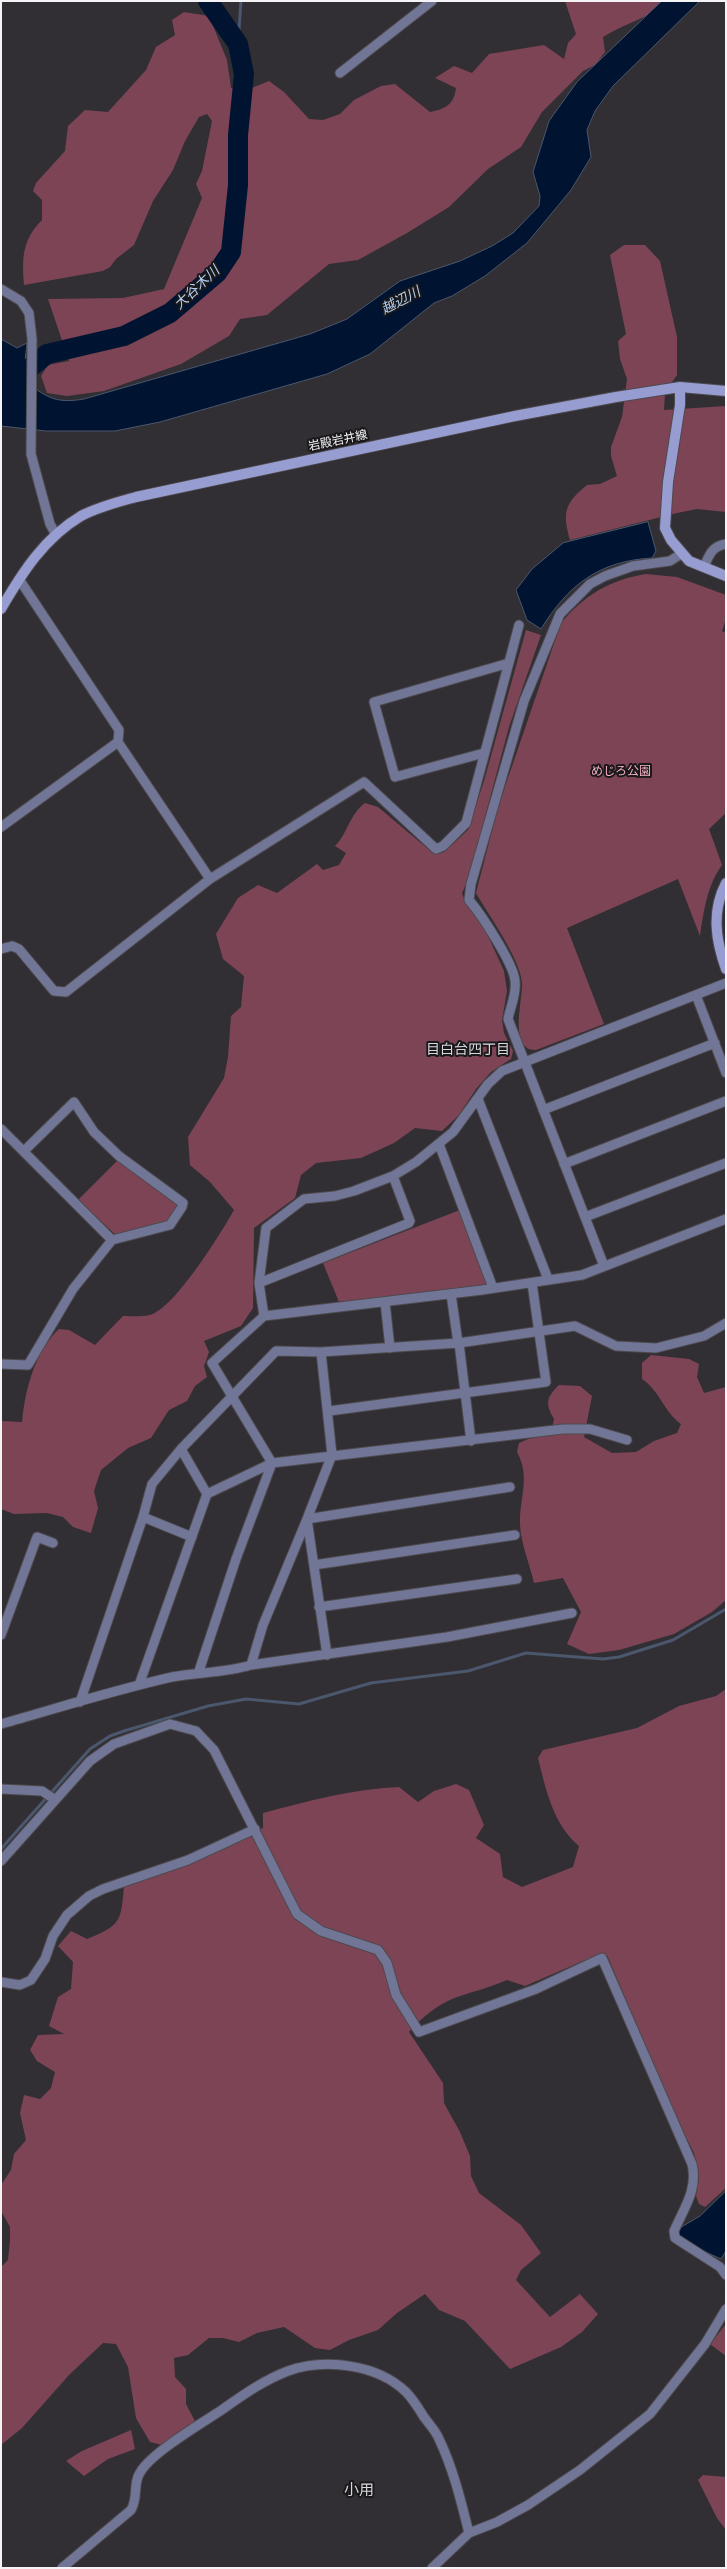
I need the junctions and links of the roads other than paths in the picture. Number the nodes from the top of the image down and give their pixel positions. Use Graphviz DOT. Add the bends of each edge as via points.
graph roads {
  1 [pos="432,1"];
  2 [pos="340,73"];
  3 [pos="1,289"];
  4 [pos="680,387"];
  5 [pos="726,391"];
  6 [pos="56,535"];
  7 [pos="726,544"];
  8 [pos="681,554"];
  9 [pos="704,567"];
  10 [pos="726,576"];
  11 [pos="19,580"];
  12 [pos="1,609"];
  13 [pos="520,625"];
  14 [pos="509,663"];
  15 [pos="118,742"];
  16 [pos="484,753"];
  17 [pos="1,827"];
  18 [pos="210,879"];
  19 [pos="726,884"];
  20 [pos="1,949"];
  21 [pos="726,969"];
  22 [pos="726,983"];
  23 [pos="696,995"];
  24 [pos="715,1043"];
  25 [pos="523,1061"];
  26 [pos="726,1073"];
  27 [pos="478,1098"];
  28 [pos="726,1101"];
  29 [pos="543,1110"];
  30 [pos="1,1129"];
  31 [pos="439,1144"];
  32 [pos="24,1151"];
  33 [pos="564,1164"];
  34 [pos="726,1164"];
  35 [pos="393,1176"];
  36 [pos="585,1217"];
  37 [pos="726,1220"];
  38 [pos="112,1240"];
  39 [pos="604,1266"];
  40 [pos="548,1279"];
  41 [pos="259,1283"];
  42 [pos="532,1283"];
  43 [pos="493,1288"];
  44 [pos="451,1294"];
  45 [pos="386,1302"];
  46 [pos="264,1316"];
  47 [pos="726,1323"];
  48 [pos="538,1332"];
  49 [pos="458,1343"];
  50 [pos="390,1348"];
  51 [pos="322,1352"];
  52 [pos="1,1364"];
  53 [pos="464,1392"];
  54 [pos="232,1396"];
  55 [pos="329,1411"];
  56 [pos="627,1440"];
  57 [pos="471,1441"];
  58 [pos="181,1449"];
  59 [pos="332,1455"];
  60 [pos="272,1463"];
  61 [pos="510,1487"];
  62 [pos="207,1494"];
  63 [pos="143,1517"];
  64 [pos="307,1519"];
  65 [pos="515,1534"];
  66 [pos="192,1537"];
  67 [pos="53,1543"];
  68 [pos="314,1565"];
  69 [pos="518,1579"];
  70 [pos="320,1607"];
  71 [pos="572,1613"];
  72 [pos="1,1635"];
  73 [pos="327,1655"];
  74 [pos="251,1666"];
  75 [pos="199,1671"];
  76 [pos="138,1684"];
  77 [pos="80,1702"];
  78 [pos="1,1724"];
  79 [pos="1,1789"];
  80 [pos="54,1799"];
  81 [pos="255,1829"];
  82 [pos="1,1862"];
  83 [pos="1,1982"];
  84 [pos="726,2275"];
  85 [pos="726,2309"];
  86 [pos="469,2533"];
  87 [pos="62,2568"];
  88 [pos="432,2568"];
  1 -- 2 [label="street"];
  3 -- 6 [label="street" via="21,301 29,313 32,338 30,454"];
  4 -- 5 [label="main road, 岩殿岩井線"];
  4 -- 6 [label="main road, 岩殿岩井線" via="515,416 136,497 82,516"];
  4 -- 8 [label="main road" via="665,515 668,534"];
  6 -- 11 [label="main road, 岩殿岩井線" via="39,551"];
  7 -- 9 [label="street" via="717,545"];
  8 -- 9 [label="main road"];
  8 -- 25 [label="street" via="670,561 633,566 605,576 577,596 560,614 524,701 469,900 501,948 516,981 508,1019"];
  9 -- 10 [label="main road"];
  11 -- 12 [label="main road, 岩殿岩井線"];
  11 -- 15 [label="street" via="119,730"];
  13 -- 14 [label="street"];
  14 -- 16 [label="street"];
  14 -- 16 [label="street" via="374,702 395,777"];
  15 -- 17 [label="street"];
  15 -- 18 [label="street"];
  16 -- 18 [label="street" via="466,823 443,846 436,848 364,782"];
  18 -- 20 [label="street" via="66,992 54,991 19,949 12,946"];
  19 -- 21 [label="main road" via="718,903 716,924 718,948"];
  22 -- 23 [label="street"];
  23 -- 24 [label="street"];
  23 -- 25 [label="street"];
  24 -- 26 [label="street"];
  24 -- 29 [label="street"];
  25 -- 27 [label="street" via="498,1074"];
  25 -- 29 [label="street"];
  27 -- 31 [label="street" via="453,1132"];
  27 -- 40 [label="street"];
  28 -- 33 [label="street"];
  29 -- 33 [label="street"];
  30 -- 32 [label="street"];
  31 -- 35 [label="street"];
  31 -- 43 [label="street"];
  32 -- 38 [label="street"];
  32 -- 38 [label="street" via="74,1102 94,1132 119,1156 182,1203 170,1225"];
  33 -- 36 [label="street"];
  34 -- 36 [label="street"];
  35 -- 41 [label="street" via="335,1196 304,1199 266,1228"];
  35 -- 41 [label="street" via="409,1223"];
  36 -- 39 [label="street"];
  37 -- 39 [label="street"];
  38 -- 52 [label="street" via="73,1289 28,1365"];
  39 -- 40 [label="street" via="582,1275"];
  40 -- 42 [label="street"];
  41 -- 46 [label="street"];
  42 -- 43 [label="street"];
  42 -- 48 [label="street"];
  43 -- 44 [label="street"];
  44 -- 45 [label="street"];
  44 -- 49 [label="street"];
  45 -- 46 [label="street"];
  45 -- 50 [label="street"];
  46 -- 54 [label="street" via="212,1362"];
  47 -- 48 [label="street" via="704,1336 656,1348 616,1346 576,1326"];
  48 -- 49 [label="street"];
  48 -- 53 [label="street" via="546,1382"];
  49 -- 50 [label="street"];
  49 -- 53 [label="street"];
  50 -- 51 [label="street"];
  51 -- 54 [label="street" via="276,1351"];
  51 -- 55 [label="street"];
  53 -- 55 [label="street"];
  53 -- 57 [label="street"];
  54 -- 58 [label="street"];
  54 -- 60 [label="street"];
  55 -- 59 [label="street"];
  56 -- 57 [label="street" via="590,1429 563,1429"];
  57 -- 59 [label="street"];
  58 -- 62 [label="street"];
  58 -- 63 [label="street" via="152,1484"];
  59 -- 60 [label="street"];
  59 -- 64 [label="street"];
  60 -- 62 [label="street"];
  60 -- 75 [label="street"];
  61 -- 64 [label="street"];
  62 -- 66 [label="street"];
  63 -- 66 [label="street"];
  63 -- 77 [label="street"];
  64 -- 68 [label="street"];
  64 -- 74 [label="street" via="263,1625"];
  65 -- 68 [label="street"];
  66 -- 76 [label="street"];
  67 -- 72 [label="street" via="37,1537"];
  68 -- 70 [label="street"];
  69 -- 70 [label="street"];
  70 -- 73 [label="street"];
  71 -- 73 [label="street" via="447,1638"];
  73 -- 74 [label="street"];
  74 -- 75 [label="street"];
  75 -- 76 [label="street"];
  76 -- 77 [label="street"];
  77 -- 78 [label="street"];
  79 -- 80 [label="street" via="42,1791"];
  80 -- 81 [label="street" via="90,1761 114,1744 170,1724 196,1731 206,1739"];
  80 -- 82 [label="street"];
  81 -- 83 [label="street" via="188,1860 103,1888 89,1896 67,1915 31,1980 20,1985"];
  81 -- 84 [label="street" via="297,1914 321,1931 378,1950 387,1963 396,1995 418,2032 536,1989 602,1958 692,2164 694,2186 674,2231 674,2238 720,2267"];
  85 -- 86 [label="street" via="714,2331 650,2414 618,2442 528,2505"];
  86 -- 87 [label="street" via="438,2436 406,2392 387,2379 352,2367 320,2364 268,2380 158,2455 136,2479 136,2503 131,2510"];
  86 -- 88 [label="street"];
}
